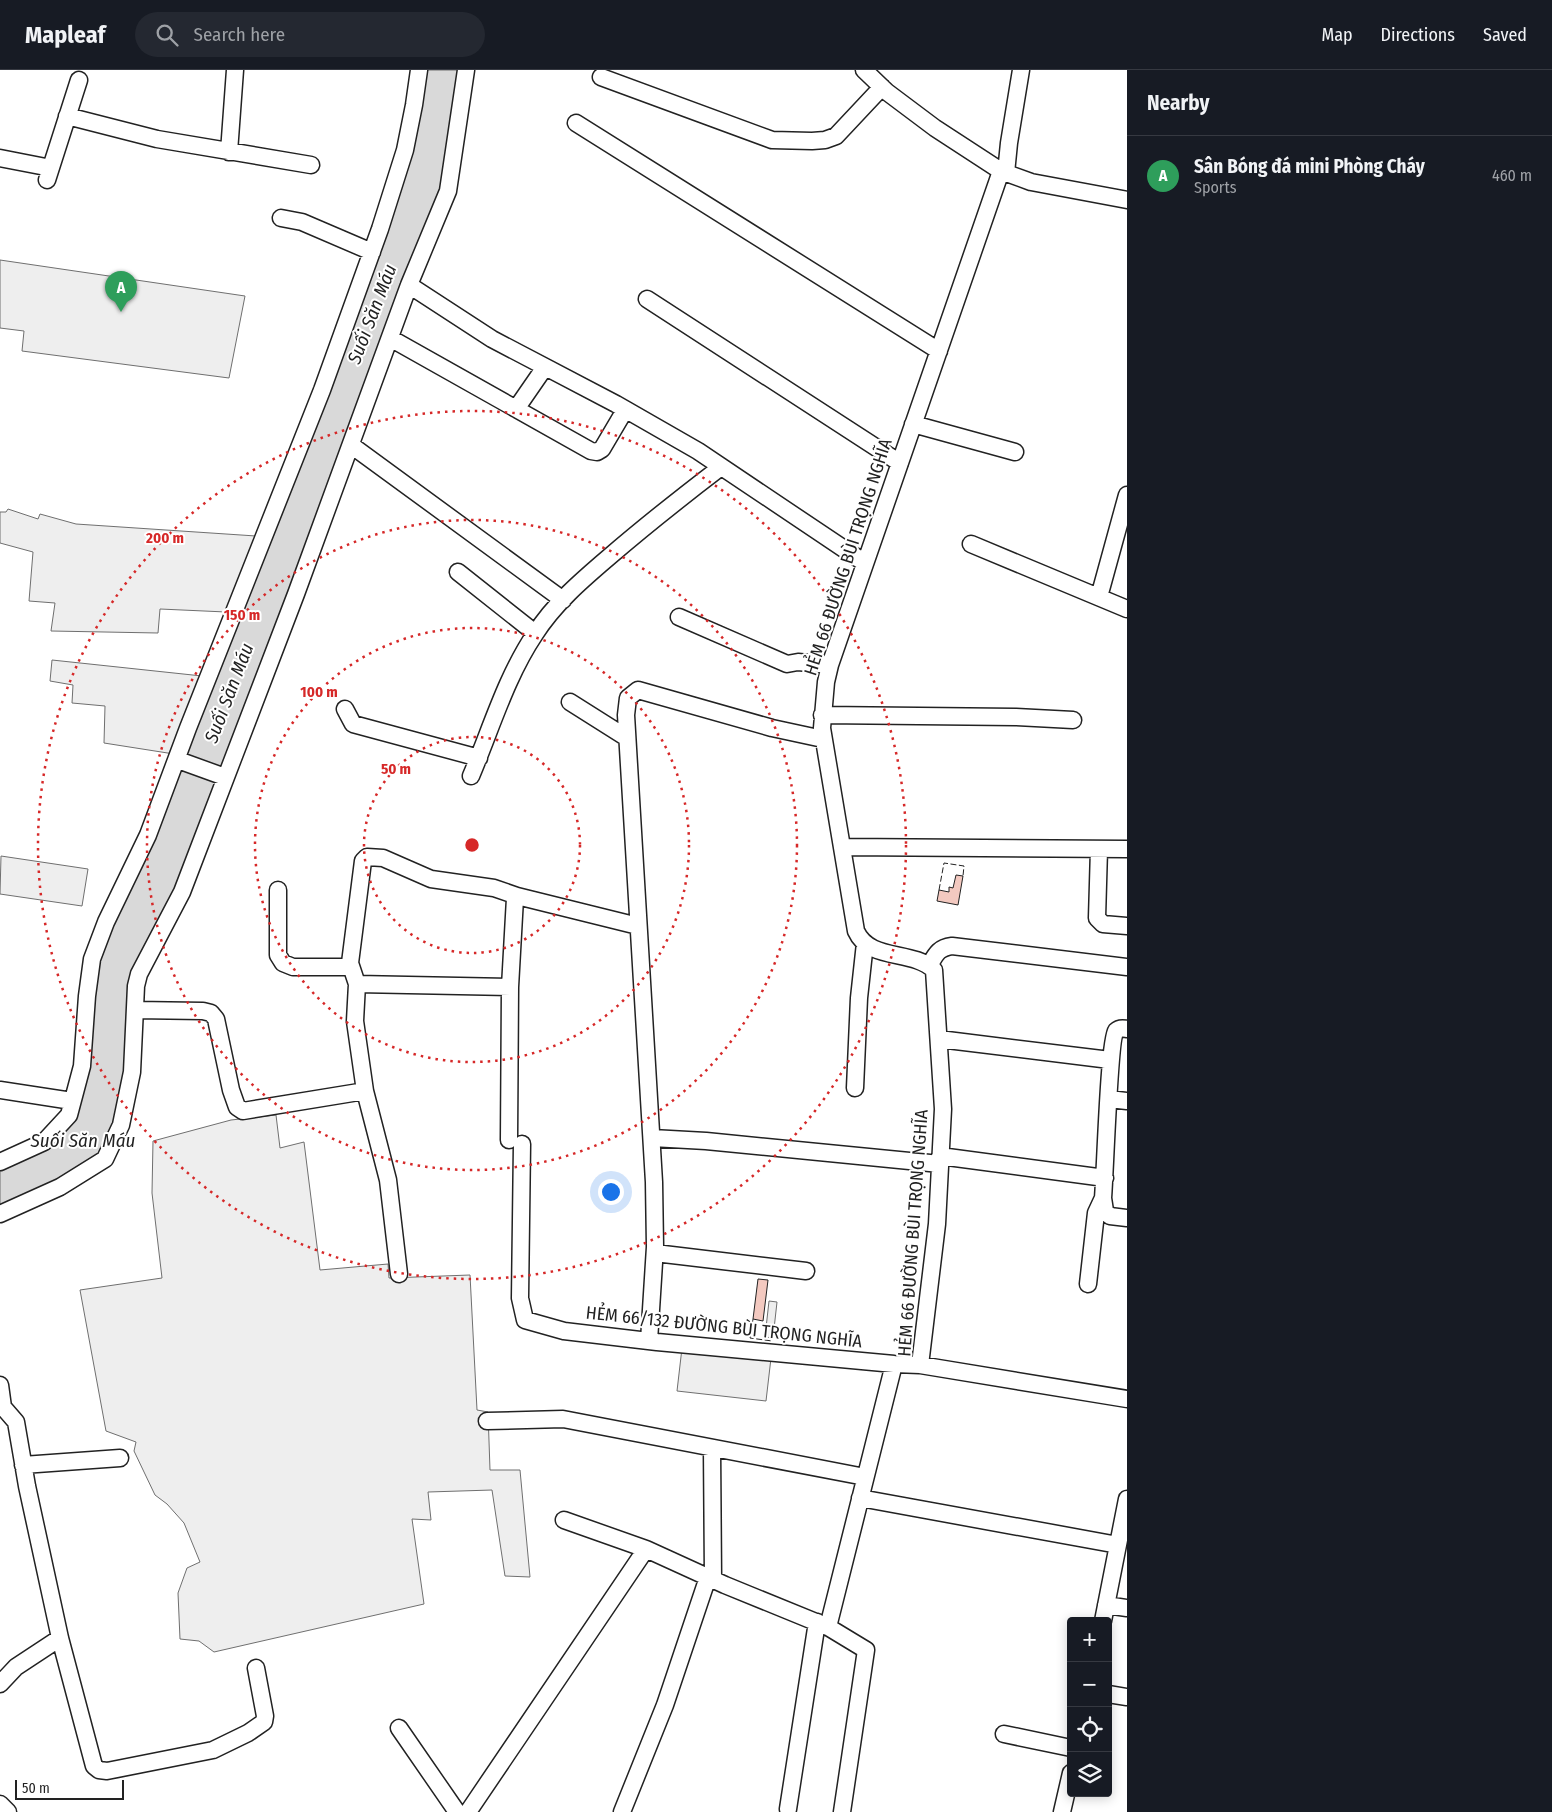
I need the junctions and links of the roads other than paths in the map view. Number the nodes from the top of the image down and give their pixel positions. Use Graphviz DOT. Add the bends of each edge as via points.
graph roads {
  1 [pos="235,70"];
  2 [pos="419,70"];
  3 [pos="466,70"];
  4 [pos="864,70"];
  5 [pos="1021,70"];
  6 [pos="601,77"];
  7 [pos="79,80"];
  8 [pos="882,88"];
  9 [pos="67,116"];
  10 [pos="576,123"];
  11 [pos="229,152"];
  12 [pos="0,158"];
  13 [pos="311,165"];
  14 [pos="1004,172"];
  15 [pos="1126,198"];
  16 [pos="282,218"];
  17 [pos="372,252"];
  18 [pos="409,285"];
  19 [pos="648,298"];
  20 [pos="390,338"];
  21 [pos="939,351"];
  22 [pos="545,367"];
  23 [pos="516,409"];
  24 [pos="625,410"];
  25 [pos="914,424"];
  26 [pos="351,445"];
  27 [pos="1015,452"];
  28 [pos="900,463"];
  29 [pos="721,467"];
  30 [pos="1127,495"];
  31 [pos="971,544"];
  32 [pos="865,563"];
  33 [pos="458,572"];
  34 [pos="1099,598"];
  35 [pos="563,600"];
  36 [pos="1127,609"];
  37 [pos="679,618"];
  38 [pos="535,633"];
  39 [pos="830,666"];
  40 [pos="570,702"];
  41 [pos="345,709"];
  42 [pos="822,714"];
  43 [pos="1073,720"];
  44 [pos="627,738"];
  45 [pos="823,739"];
  46 [pos="479,758"];
  47 [pos="178,760"];
  48 [pos="471,776"];
  49 [pos="225,778"];
  50 [pos="842,847"];
  51 [pos="1099,849"];
  52 [pos="1127,849"];
  53 [pos="278,890"];
  54 [pos="517,896"];
  55 [pos="638,926"];
  56 [pos="1127,926"];
  57 [pos="865,943"];
  58 [pos="352,966"];
  59 [pos="930,966"];
  60 [pos="1127,967"];
  61 [pos="357,984"];
  62 [pos="510,987"];
  63 [pos="135,1010"];
  64 [pos="1127,1029"];
  65 [pos="939,1039"];
  66 [pos="1110,1060"];
  67 [pos="855,1088"];
  68 [pos="0,1090"];
  69 [pos="365,1091"];
  70 [pos="1110,1099"];
  71 [pos="72,1101"];
  72 [pos="1127,1101"];
  73 [pos="652,1138"];
  74 [pos="940,1160"];
  75 [pos="0,1162"];
  76 [pos="1105,1178"];
  77 [pos="1103,1198"];
  78 [pos="0,1214"];
  79 [pos="1127,1218"];
  80 [pos="655,1253"];
  81 [pos="806,1271"];
  82 [pos="399,1274"];
  83 [pos="1088,1284"];
  84 [pos="649,1341"];
  85 [pos="894,1364"];
  86 [pos="920,1365"];
  87 [pos="0,1385"];
  88 [pos="1127,1398"];
  89 [pos="487,1421"];
  90 [pos="712,1448"];
  91 [pos="120,1458"];
  92 [pos="23,1465"];
  93 [pos="865,1477"];
  94 [pos="860,1498"];
  95 [pos="1127,1499"];
  96 [pos="564,1520"];
  97 [pos="1118,1545"];
  98 [pos="646,1549"];
  99 [pos="710,1578"];
  100 [pos="1127,1608"];
  101 [pos="1105,1613"];
  102 [pos="822,1624"];
  103 [pos="60,1638"];
  104 [pos="256,1668"];
  105 [pos="0,1684"];
  106 [pos="1112,1695"];
  107 [pos="1127,1697"];
  108 [pos="399,1728"];
  109 [pos="1004,1734"];
  110 [pos="1067,1747"];
  111 [pos="1067,1790"];
  112 [pos="0,1804"];
  113 [pos="788,1809"];
  114 [pos="8,1812"];
  115 [pos="457,1812"];
  116 [pos="468,1812"];
  117 [pos="622,1812"];
  118 [pos="842,1812"];
  119 [pos="1062,1812"];
  1 -- 11 [label="street"];
  2 -- 17 [label="street" via="404,150"];
  3 -- 18 [label="street" via="448,192"];
  4 -- 8 [label="street"];
  5 -- 14 [label="street, HẺM 66 ĐƯỜNG BÙI TRỌNG NGHĨA"];
  6 -- 8 [label="street" via="772,140 812,141 836,136"];
  7 -- 9 [label="street"];
  8 -- 14 [label="street" via="935,128"];
  9 -- 11 [label="street" via="139,136"];
  9 -- 12 [label="street" via="49,174"];
  10 -- 21 [label="street"];
  11 -- 13 [label="street"];
  14 -- 15 [label="street" via="1031,182"];
  14 -- 21 [label="street, HẺM 66 ĐƯỜNG BÙI TRỌNG NGHĨA"];
  16 -- 17 [label="street" via="302,222"];
  17 -- 47 [label="street" via="322,390"];
  18 -- 20 [label="street"];
  18 -- 22 [label="street" via="492,339"];
  19 -- 28 [label="street"];
  20 -- 23 [label="street"];
  20 -- 26 [label="street"];
  21 -- 25 [label="street, HẺM 66 ĐƯỜNG BÙI TRỌNG NGHĨA"];
  22 -- 23 [label="street"];
  22 -- 24 [label="street"];
  23 -- 24 [label="street" via="597,452"];
  24 -- 29 [label="street"];
  25 -- 27 [label="street"];
  25 -- 28 [label="street, HẺM 66 ĐƯỜNG BÙI TRỌNG NGHĨA"];
  26 -- 35 [label="street"];
  26 -- 49 [label="street"];
  28 -- 32 [label="street, HẺM 66 ĐƯỜNG BÙI TRỌNG NGHĨA"];
  29 -- 32 [label="street"];
  29 -- 35 [label="street" via="661,512"];
  30 -- 34 [label="street"];
  31 -- 34 [label="street"];
  32 -- 39 [label="street, HẺM 66 ĐƯỜNG BÙI TRỌNG NGHĨA"];
  33 -- 38 [label="street"];
  34 -- 36 [label="street"];
  35 -- 38 [label="street"];
  37 -- 39 [label="street" via="787,664 798,662"];
  38 -- 46 [label="street" via="521,657"];
  39 -- 42 [label="street, HẺM 66 ĐƯỜNG BÙI TRỌNG NGHĨA"];
  40 -- 44 [label="street"];
  41 -- 46 [label="street" via="353,724"];
  42 -- 43 [label="street"];
  42 -- 45 [label="street, HẺM 66 ĐƯỜNG BÙI TRỌNG NGHĨA"];
  44 -- 45 [label="street" via="628,698 638,690"];
  44 -- 55 [label="street"];
  45 -- 50 [label="street, HẺM 66 ĐƯỜNG BÙI TRỌNG NGHĨA"];
  46 -- 48 [label="street"];
  47 -- 49 [label="street"];
  47 -- 71 [label="street" via="92,959 86,996 82,1066"];
  49 -- 63 [label="street" via="182,892 139,974"];
  50 -- 51 [label="street"];
  50 -- 57 [label="street, HẺM 66 ĐƯỜNG BÙI TRỌNG NGHĨA" via="856,931"];
  51 -- 52 [label="street"];
  51 -- 56 [label="street" via="1097,918 1103,924"];
  53 -- 58 [label="street" via="278,955 283,963 293,967"];
  54 -- 55 [label="street"];
  54 -- 58 [label="street" via="494,888 431,879 382,858 367,857 363,861 356,911"];
  54 -- 62 [label="street"];
  55 -- 73 [label="street"];
  57 -- 59 [label="street" via="872,949"];
  57 -- 67 [label="street"];
  58 -- 61 [label="street"];
  59 -- 60 [label="street" via="942,947 952,946"];
  59 -- 65 [label="street, HẺM 66 ĐƯỜNG BÙI TRỌNG NGHĨA" via="934,970"];
  61 -- 62 [label="street"];
  61 -- 69 [label="street" via="355,1021"];
  62 -- 84 [label="street, HẺM 66/132 ĐƯỜNG BÙI TRỌNG NGHĨA" via="520,1298 525,1320 564,1331"];
  63 -- 69 [label="street" via="203,1010 211,1014 216,1019 231,1090 237,1108 243,1111"];
  63 -- 78 [label="street" via="132,1072 122,1126 105,1159 60,1187"];
  64 -- 66 [label="street" via="1122,1028 1114,1036"];
  65 -- 66 [label="street"];
  65 -- 74 [label="street, HẺM 66 ĐƯỜNG BÙI TRỌNG NGHĨA" via="943,1109"];
  66 -- 70 [label="street"];
  68 -- 71 [label="street"];
  69 -- 82 [label="street" via="388,1180"];
  70 -- 72 [label="street"];
  70 -- 76 [label="street"];
  71 -- 75 [label="street" via="69,1115 44,1142"];
  73 -- 74 [label="street"];
  73 -- 80 [label="street"];
  74 -- 76 [label="street"];
  74 -- 86 [label="street, HẺM 66 ĐƯỜNG BÙI TRỌNG NGHĨA" via="937,1224"];
  76 -- 77 [label="street"];
  77 -- 79 [label="street" via="1105,1211 1110,1216"];
  77 -- 83 [label="street" via="1096,1213"];
  80 -- 81 [label="street"];
  80 -- 84 [label="street"];
  84 -- 85 [label="street, HẺM 66/132 ĐƯỜNG BÙI TRỌNG NGHĨA"];
  85 -- 86 [label="street, HẺM 66/132 ĐƯỜNG BÙI TRỌNG NGHĨA"];
  85 -- 93 [label="street"];
  86 -- 88 [label="street, HẺM 66 ĐƯỜNG BÙI TRỌNG NGHĨA"];
  87 -- 92 [label="street" via="4,1407 16,1422"];
  89 -- 90 [label="street" via="563,1419"];
  90 -- 93 [label="street"];
  90 -- 99 [label="street"];
  91 -- 92 [label="street"];
  92 -- 103 [label="street"];
  93 -- 94 [label="street"];
  94 -- 97 [label="street"];
  94 -- 102 [label="street"];
  95 -- 97 [label="street"];
  96 -- 98 [label="street"];
  97 -- 101 [label="street"];
  98 -- 99 [label="street"];
  98 -- 116 [label="street"];
  99 -- 102 [label="street"];
  99 -- 117 [label="street" via="665,1706"];
  100 -- 101 [label="street"];
  102 -- 113 [label="street"];
  102 -- 118 [label="street" via="867,1652"];
  103 -- 104 [label="street" via="94,1766 99,1770 213,1750 248,1733 264,1722 265,1716"];
  103 -- 105 [label="street" via="16,1667"];
  106 -- 107 [label="street"];
  108 -- 115 [label="street"];
  109 -- 110 [label="street"];
  111 -- 119 [label="street"];
  112 -- 114 [label="street"];
}
